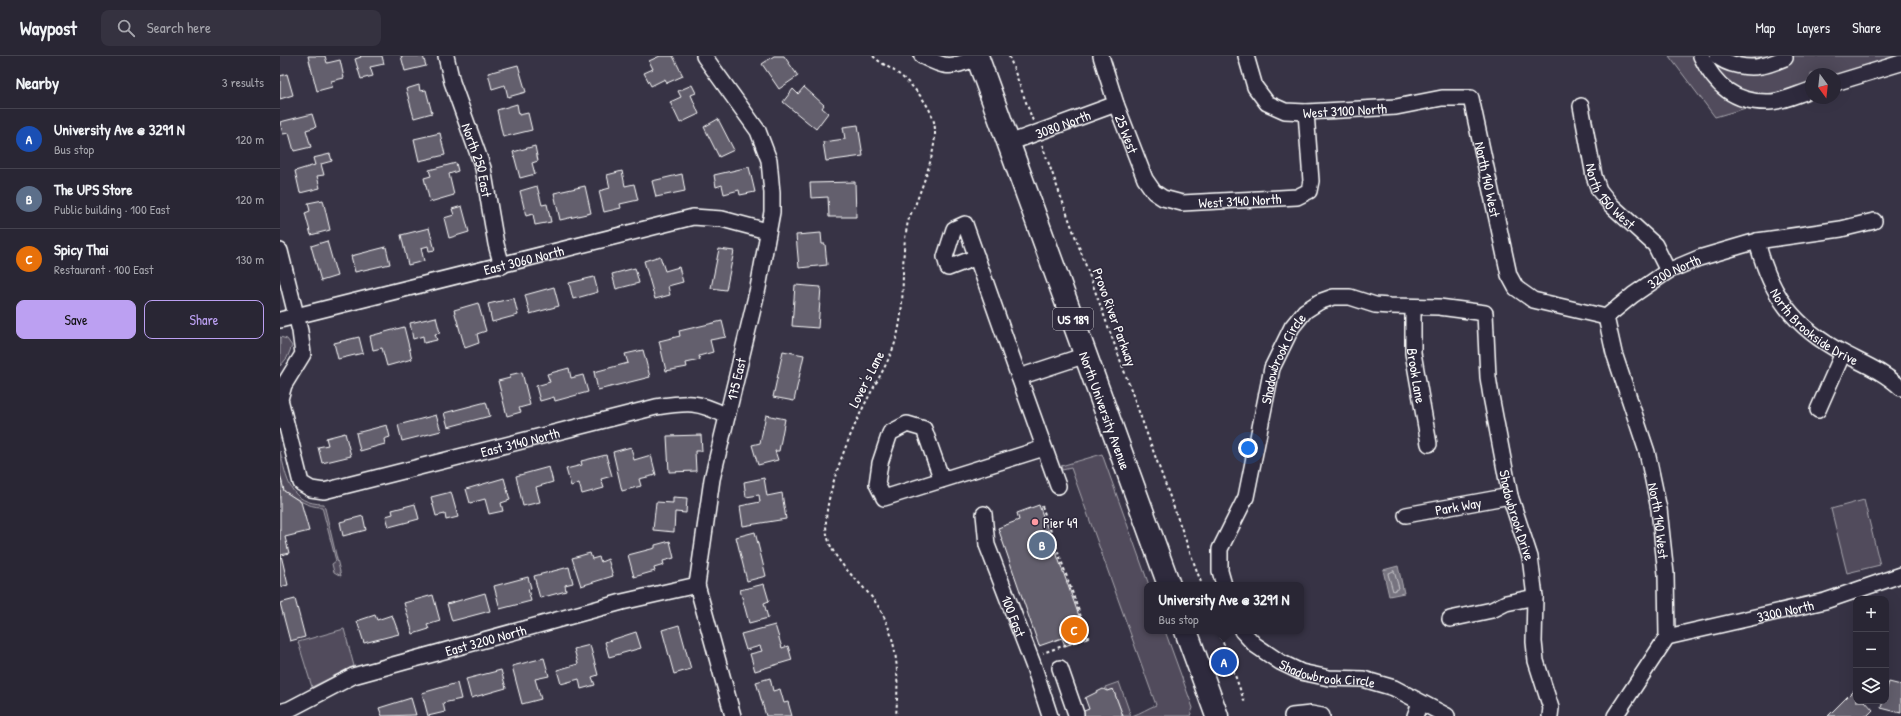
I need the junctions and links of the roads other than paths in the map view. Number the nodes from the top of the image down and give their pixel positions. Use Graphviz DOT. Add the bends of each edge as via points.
graph roads {
  1 [pos="446,56"];
  2 [pos="704,56"];
  3 [pos="922,56"];
  4 [pos="1101,56"];
  5 [pos="1702,56"];
  6 [pos="1717,56"];
  7 [pos="977,57"];
  8 [pos="1785,58"];
  9 [pos="1247,59"];
  10 [pos="1901,63"];
  11 [pos="1841,81"];
  12 [pos="1805,92"];
  13 [pos="1471,98"];
  14 [pos="1116,104"];
  15 [pos="1581,106"];
  16 [pos="1306,112"];
  17 [pos="1009,143"];
  18 [pos="1170,201"];
  19 [pos="1874,221"];
  20 [pos="767,231"];
  21 [pos="1757,241"];
  22 [pos="280,251"];
  23 [pos="977,257"];
  24 [pos="502,266"];
  25 [pos="1668,270"];
  26 [pos="1413,307"];
  27 [pos="1485,313"];
  28 [pos="297,316"];
  29 [pos="1606,317"];
  30 [pos="280,320"];
  31 [pos="1843,353"];
  32 [pos="1086,355"];
  33 [pos="1019,377"];
  34 [pos="1901,388"];
  35 [pos="1818,410"];
  36 [pos="727,416"];
  37 [pos="1429,444"];
  38 [pos="1044,448"];
  39 [pos="942,480"];
  40 [pos="1058,486"];
  41 [pos="1510,496"];
  42 [pos="984,514"];
  43 [pos="1406,515"];
  44 [pos="1901,575"];
  45 [pos="1168,582"];
  46 [pos="1223,582"];
  47 [pos="697,585"];
  48 [pos="1535,597"];
  49 [pos="1450,619"];
  50 [pos="1187,634"];
  51 [pos="1245,634"];
  52 [pos="1667,637"];
  53 [pos="1060,668"];
  54 [pos="1418,709"];
  55 [pos="280,712"];
  56 [pos="1076,714"];
  57 [pos="733,716"];
  58 [pos="1050,716"];
  59 [pos="1217,716"];
  60 [pos="1292,716"];
  61 [pos="1322,716"];
  62 [pos="1447,716"];
  63 [pos="1550,716"];
  64 [pos="1615,716"];
  1 -- 24 [label="street, North 250 East" via="452,82 483,168"];
  2 -- 20 [label="street, 175 East" via="758,131 769,160 772,212"];
  3 -- 7 [label="street" via="940,66 951,66"];
  4 -- 14 [label="street, 25 West"];
  5 -- 12 [label="street" via="1714,78 1727,90 1746,100 1770,102"];
  6 -- 8 [label="street" via="1735,65 1750,66 1762,66"];
  7 -- 17 [label="highway, North University Avenue / US 189"];
  9 -- 16 [label="street, West 3100 North" via="1255,87 1268,103 1285,111"];
  10 -- 11 [label="street"];
  13 -- 16 [label="street, West 3100 North" via="1442,98 1396,107"];
  13 -- 29 [label="street, North 140 West" via="1506,260 1516,288 1533,300"];
  14 -- 17 [label="street, 3080 North"];
  14 -- 18 [label="street, 25 West" via="1145,179 1154,192"];
  15 -- 25 [label="street, North 150 West" via="1599,190 1655,244"];
  16 -- 18 [label="street, West 3140 North" via="1311,181 1309,191 1297,197 1182,203"];
  17 -- 32 [label="highway, North University Avenue / US 189"];
  19 -- 21 [label="street, 3200 North" via="1841,229"];
  20 -- 24 [label="street, East 3060 North" via="722,219 693,217"];
  20 -- 36 [label="street, 175 East" via="758,288"];
  21 -- 25 [label="street, 3200 North"];
  21 -- 31 [label="street, North Brookside Drive" via="1763,266 1784,306 1801,325"];
  22 -- 28 [label="street"];
  23 -- 33 [label="street"];
  24 -- 28 [label="street, East 3060 North"];
  25 -- 29 [label="street, 3200 North"];
  26 -- 27 [label="street, Shadowbrook Circle" via="1439,307"];
  26 -- 37 [label="street, Brook Lane" via="1413,352"];
  26 -- 46 [label="street, Shadowbrook Circle" via="1375,305 1350,297 1333,297 1305,311 1292,327 1272,368 1246,497 1220,549 1220,571"];
  27 -- 41 [label="street, Shadowbrook Drive" via="1488,377"];
  28 -- 30 [label="street, East 3060 North"];
  28 -- 36 [label="street, East 3140 North" via="303,354 284,385 280,399 301,483 311,489 324,490 656,407 685,403 706,406"];
  29 -- 52 [label="street, North 140 West" via="1614,353 1647,452 1659,509 1666,574"];
  31 -- 34 [label="street, North Brookside Drive" via="1877,370"];
  31 -- 35 [label="street"];
  32 -- 33 [label="street"];
  32 -- 45 [label="highway, North University Avenue / US 189"];
  33 -- 38 [label="street"];
  36 -- 47 [label="street, 175 East" via="712,480"];
  38 -- 39 [label="street"];
  38 -- 40 [label="street"];
  39 -- 39 [label="street" via="884,498 877,484 880,463 890,433 907,424 924,429"];
  41 -- 43 [label="street, Park Way"];
  41 -- 48 [label="street, Shadowbrook Drive" via="1530,557"];
  42 -- 58 [label="street, 100 East" via="987,545"];
  44 -- 52 [label="street, 3300 North" via="1825,601"];
  47 -- 55 [label="street, East 3200 North" via="622,602 353,676"];
  47 -- 57 [label="street, 175 East"];
  48 -- 49 [label="street"];
  48 -- 63 [label="street, Shadowbrook Drive" via="1536,660 1551,708"];
  50 -- 59 [label="highway"];
  51 -- 54 [label="street, Shadowbrook Circle" via="1255,645 1280,662 1301,672 1329,678 1363,679 1394,688"];
  52 -- 64 [label="street"];
  53 -- 56 [label="street"];
  54 -- 62 [label="street" via="1436,709"];
  60 -- 61 [label="street"];
}
